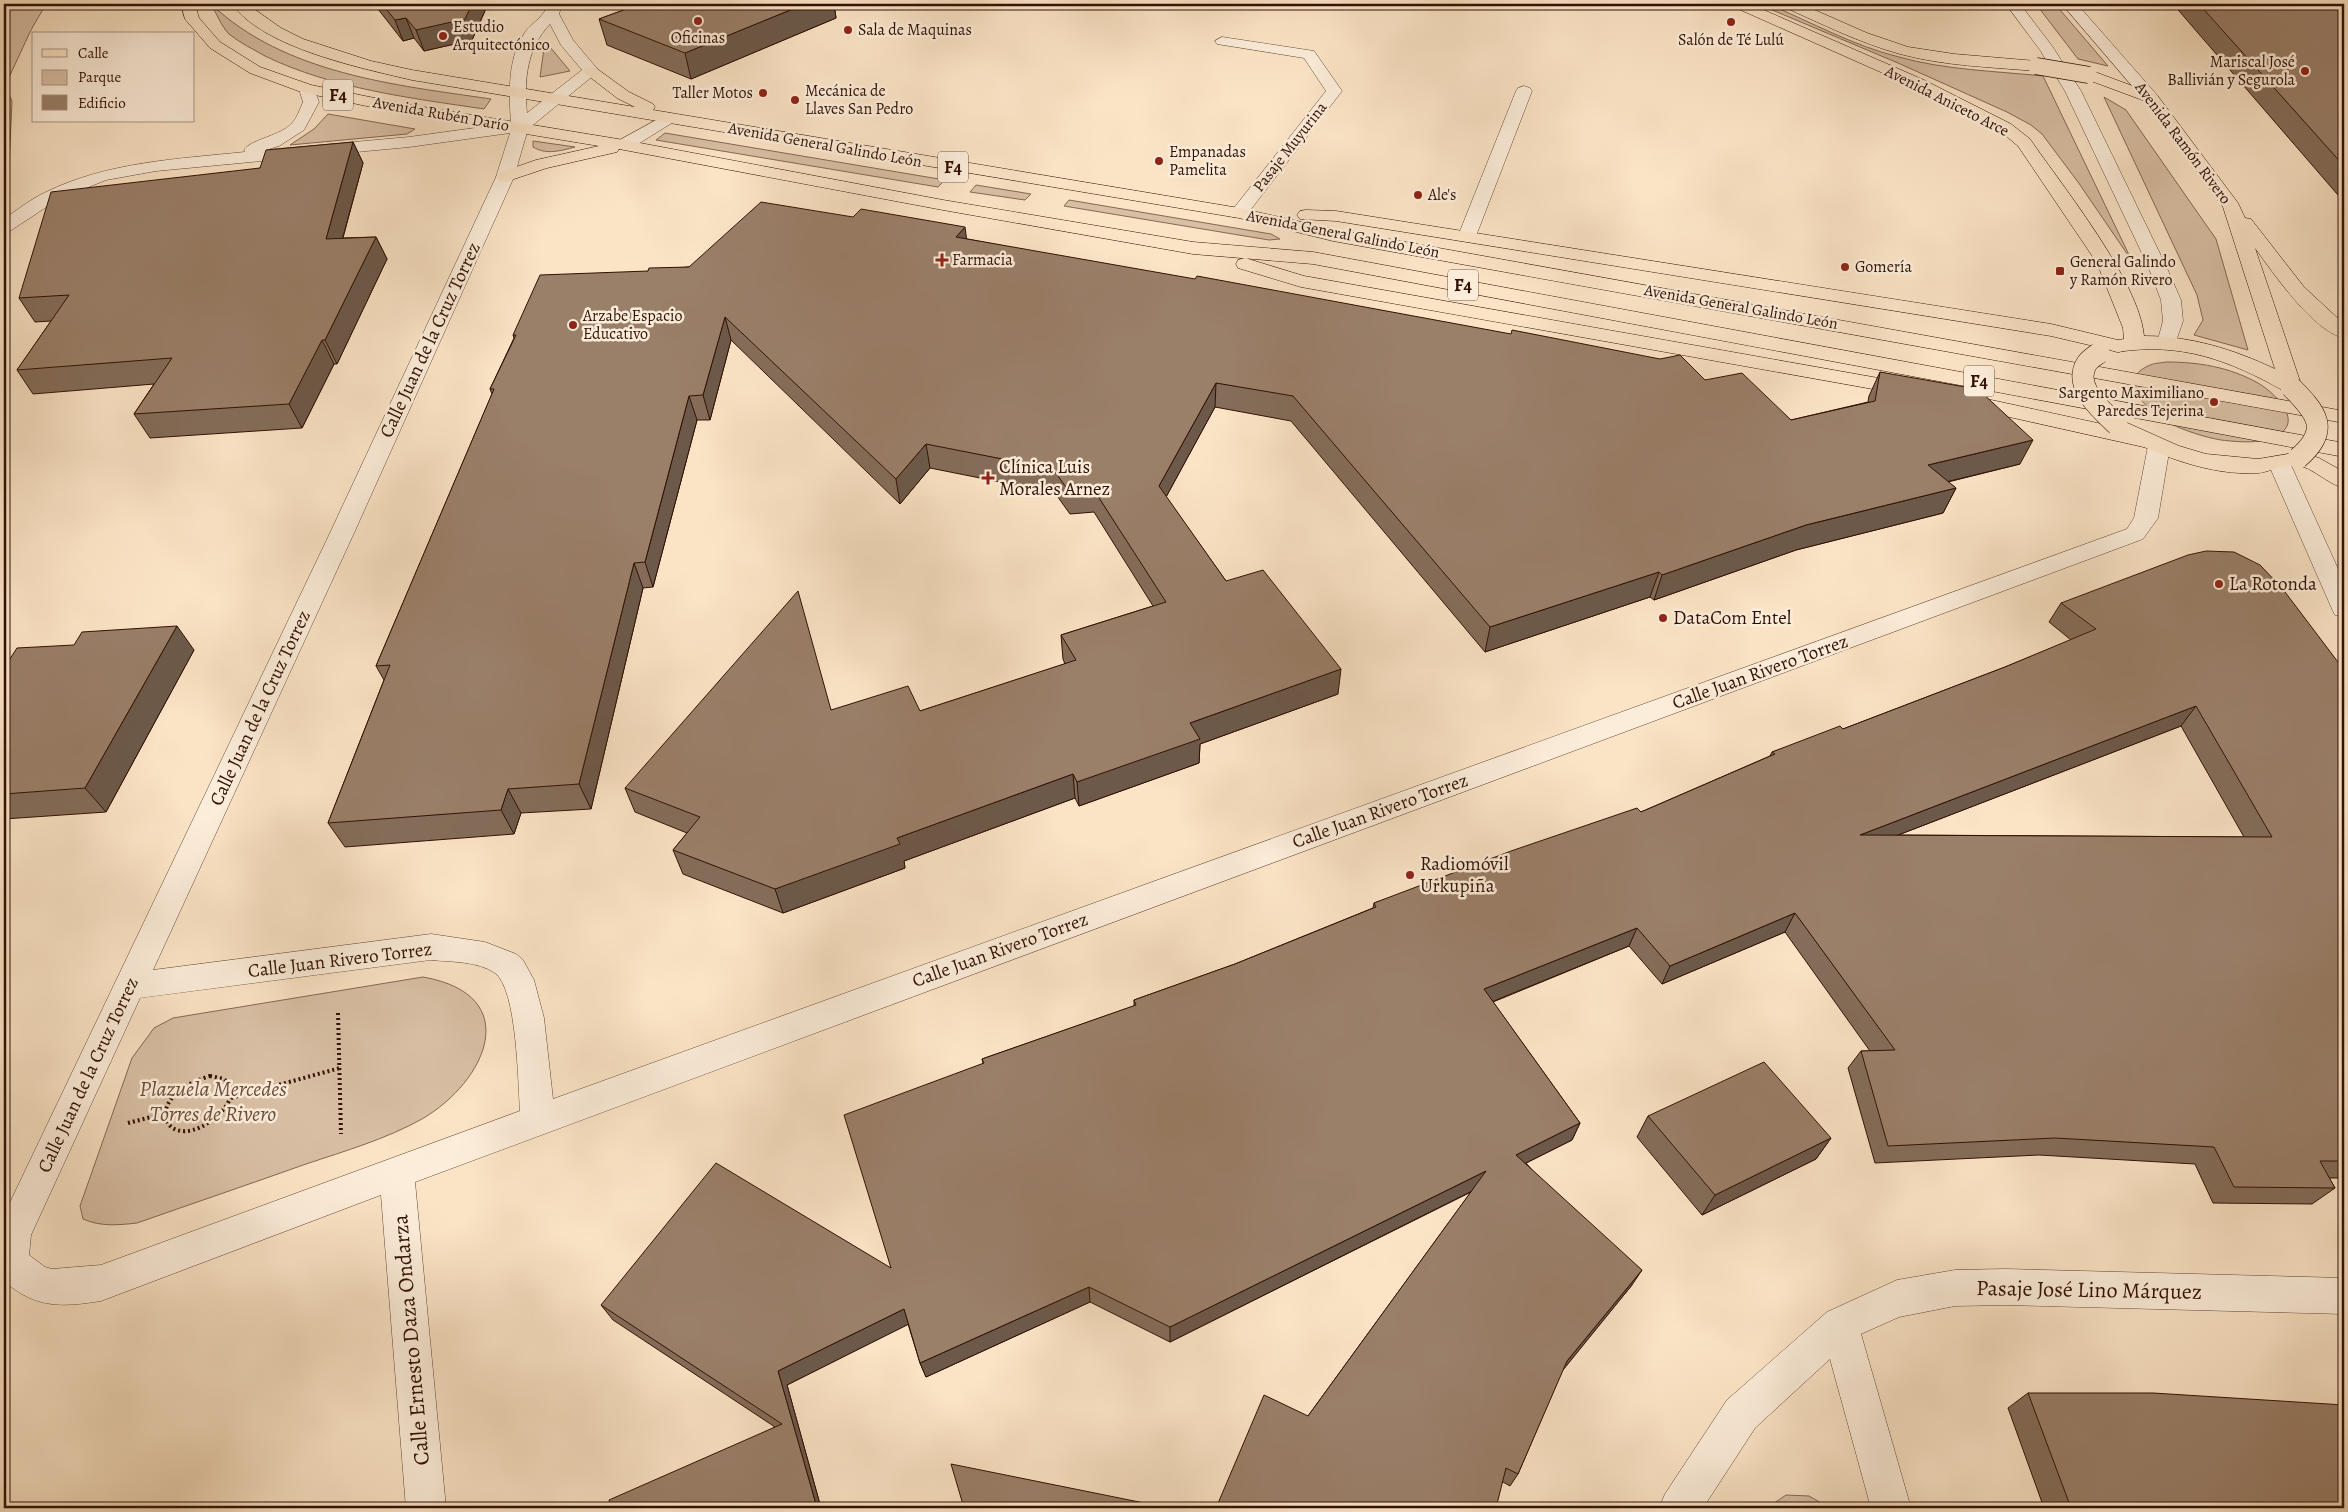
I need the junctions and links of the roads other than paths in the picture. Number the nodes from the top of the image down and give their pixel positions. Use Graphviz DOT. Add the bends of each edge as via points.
graph roads {
  1 [pos="188,4"];
  2 [pos="240,4"];
  3 [pos="1739,4"];
  4 [pos="1789,4"];
  5 [pos="2012,4"];
  6 [pos="2070,4"];
  7 [pos="553,9"];
  8 [pos="1222,41"];
  9 [pos="591,71"];
  10 [pos="307,88"];
  11 [pos="1524,91"];
  12 [pos="517,92"];
  13 [pos="2151,98"];
  14 [pos="557,99"];
  15 [pos="668,118"];
  16 [pos="520,127"];
  17 [pos="624,145"];
  18 [pos="218,160"];
  19 [pos="974,170"];
  20 [pos="505,177"];
  21 [pos="1060,184"];
  22 [pos="943,205"];
  23 [pos="2232,207"];
  24 [pos="1041,208"];
  25 [pos="1239,213"];
  26 [pos="4,227"];
  27 [pos="1467,236"];
  28 [pos="1193,248"];
  29 [pos="2344,332"];
  30 [pos="2167,343"];
  31 [pos="2118,347"];
  32 [pos="2291,388"];
  33 [pos="2344,417"];
  34 [pos="2153,444"];
  35 [pos="2344,450"];
  36 [pos="2289,461"];
  37 [pos="2344,481"];
  38 [pos="2344,609"];
  39 [pos="130,986"];
  40 [pos="538,1120"];
  41 [pos="396,1173"];
  42 [pos="30,1281"];
  43 [pos="2344,1296"];
  44 [pos="1840,1326"];
  45 [pos="426,1508"];
  46 [pos="1679,1508"];
  47 [pos="1891,1508"];
  1 -- 10 [label="main road, Avenida Rubén Darío / F4" via="192,19 215,45 256,70"];
  2 -- 12 [label="main road, Avenida Rubén Darío / F4" via="249,14 293,38 349,60 412,75"];
  3 -- 31 [label="main road, Avenida Aniceto Arce" via="1918,83 2005,127 2024,143 2106,263 2133,328"];
  4 -- 13 [label="main road, Avenida Aniceto Arce, bridge" via="1907,51 2088,75"];
  5 -- 30 [label="street" via="2047,49 2073,91 2157,266 2171,300 2173,321"];
  6 -- 13 [label="street, Avenida Ramón Rivero"];
  7 -- 9 [label="street, Calle Juan de la Cruz Torrez" via="566,42"];
  7 -- 12 [label="street, Calle Juan de la Cruz Torrez" via="532,34 521,60"];
  8 -- 25 [label="street, Pasaje Muyurina" via="1309,54 1334,91"];
  9 -- 14 [label="street"];
  9 -- 15 [label="main road" via="623,95"];
  10 -- 16 [label="main road, Avenida Rubén Darío / F4" via="399,108"];
  10 -- 18 [label="street" via="311,102 298,127 273,142"];
  11 -- 27 [label="street"];
  12 -- 14 [label="main road, Avenida General Galindo León / F4"];
  12 -- 16 [label="street, Calle Juan de la Cruz Torrez"];
  13 -- 23 [label="main road, Avenida Ramón Rivero"];
  14 -- 15 [label="main road, Avenida General Galindo León / F4"];
  14 -- 16 [label="street"];
  15 -- 17 [label="street"];
  15 -- 19 [label="main road, Avenida General Galindo León / F4"];
  16 -- 17 [label="main road, Avenida General Galindo León / F4"];
  16 -- 18 [label="street" via="409,142"];
  16 -- 20 [label="street, Calle Juan de la Cruz Torrez"];
  17 -- 20 [label="main road" via="542,164"];
  17 -- 22 [label="main road, Avenida General Galindo León / F4"];
  18 -- 26 [label="street" via="156,166 102,176 51,196"];
  19 -- 21 [label="main road, Avenida General Galindo León / F4"];
  19 -- 22 [label="main road"];
  20 -- 39 [label="street, Calle Juan de la Cruz Torrez"];
  21 -- 24 [label="main road"];
  21 -- 25 [label="main road, Avenida General Galindo León / F4"];
  22 -- 24 [label="main road, Avenida General Galindo León / F4"];
  23 -- 29 [label="main road" via="2297,291"];
  23 -- 32 [label="main road, Avenida Ramón Rivero"];
  24 -- 28 [label="main road, Avenida General Galindo León / F4"];
  25 -- 27 [label="main road" via="1336,216"];
  25 -- 33 [label="main road, Avenida General Galindo León / F4" via="1333,235"];
  27 -- 31 [label="main road" via="2051,330"];
  28 -- 34 [label="main road" via="1301,281 1992,405"];
  28 -- 35 [label="main road, Avenida General Galindo León / F4" via="1312,258"];
  30 -- 31 [label="main road"];
  30 -- 32 [label="main road" via="2240,360"];
  31 -- 34 [label="main road, bridge" via="2087,363 2083,377 2088,392 2117,425"];
  32 -- 36 [label="main road, bridge" via="2308,404 2317,420 2319,435 2311,449"];
  34 -- 36 [label="main road" via="2210,461 2259,466"];
  34 -- 40 [label="street, Calle Juan Rivero Torrez" via="2146,518 2135,534"];
  36 -- 37 [label="main road"];
  36 -- 38 [label="street"];
  39 -- 40 [label="street, Calle Juan Rivero Torrez" via="431,947 471,950 512,969 522,989"];
  39 -- 42 [label="street, Calle Juan de la Cruz Torrez" via="13,1234 10,1264"];
  40 -- 41 [label="street, Calle Juan Rivero Torrez"];
  41 -- 42 [label="street, Calle Juan Rivero Torrez" via="101,1283 57,1290"];
  41 -- 45 [label="street, Calle Ernesto Daza Ondarza"];
  43 -- 44 [label="street, Pasaje José Lino Márquez" via="1955,1288 1897,1299"];
  44 -- 46 [label="street, Pasaje José Lino Márquez" via="1741,1414"];
  44 -- 47 [label="street"];
}
